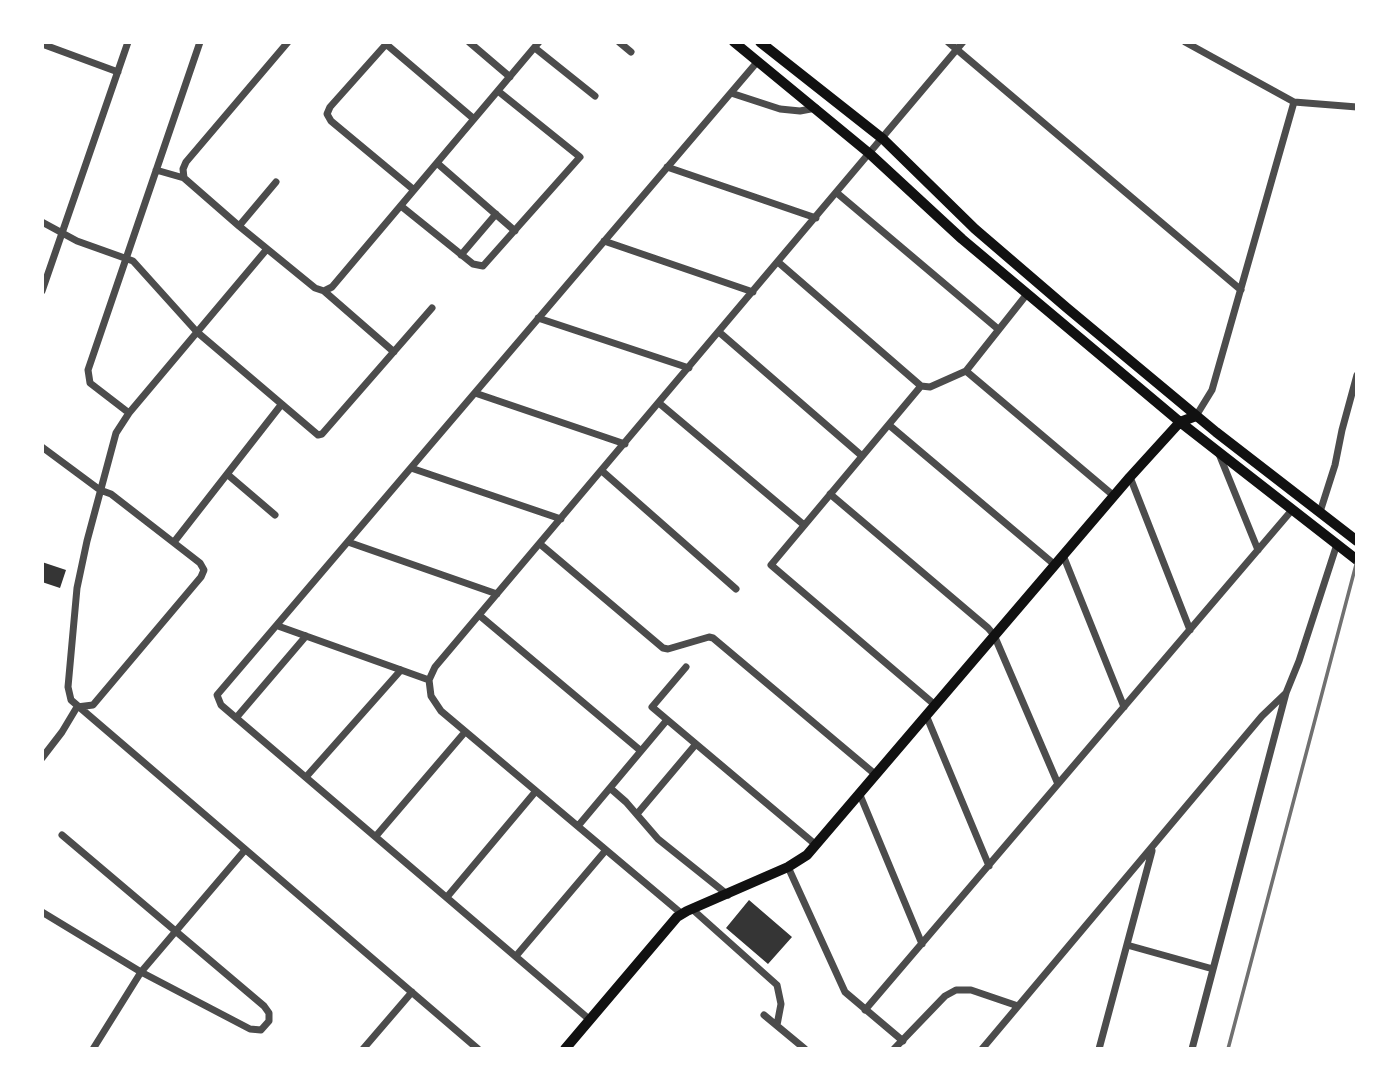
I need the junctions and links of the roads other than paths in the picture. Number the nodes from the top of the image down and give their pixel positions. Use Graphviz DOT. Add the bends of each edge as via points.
graph roads {
  1 [pos="128,42"];
  2 [pos="201,42"];
  3 [pos="288,42"];
  4 [pos="470,42"];
  5 [pos="619,42"];
  6 [pos="734,42"];
  7 [pos="760,42"];
  8 [pos="948,42"];
  9 [pos="963,42"];
  10 [pos="1185,42"];
  11 [pos="387,43"];
  12 [pos="42,44"];
  13 [pos="537,45"];
  14 [pos="957,49"];
  15 [pos="631,52"];
  16 [pos="758,61"];
  17 [pos="118,72"];
  18 [pos="510,77"];
  19 [pos="498,91"];
  20 [pos="731,93"];
  21 [pos="595,96"];
  22 [pos="1294,102"];
  23 [pos="1357,107"];
  24 [pos="816,108"];
  25 [pos="474,119"];
  26 [pos="883,139"];
  27 [pos="870,153"];
  28 [pos="437,163"];
  29 [pos="667,167"];
  30 [pos="156,170"];
  31 [pos="184,178"];
  32 [pos="276,182"];
  33 [pos="414,190"];
  34 [pos="837,193"];
  35 [pos="401,206"];
  36 [pos="496,214"];
  37 [pos="816,218"];
  38 [pos="42,222"];
  39 [pos="239,226"];
  40 [pos="515,231"];
  41 [pos="62,233"];
  42 [pos="604,241"];
  43 [pos="267,249"];
  44 [pos="461,255"];
  45 [pos="126,257"];
  46 [pos="778,262"];
  47 [pos="1241,290"];
  48 [pos="42,291"];
  49 [pos="324,291"];
  50 [pos="753,292"];
  51 [pos="1027,294"];
  52 [pos="432,308"];
  53 [pos="538,318"];
  54 [pos="998,329"];
  55 [pos="197,332"];
  56 [pos="719,332"];
  57 [pos="394,352"];
  58 [pos="689,368"];
  59 [pos="966,371"];
  60 [pos="1357,375"];
  61 [pos="921,386"];
  62 [pos="475,393"];
  63 [pos="659,403"];
  64 [pos="281,405"];
  65 [pos="129,412"];
  66 [pos="1196,416"];
  67 [pos="1180,422"];
  68 [pos="889,425"];
  69 [pos="625,444"];
  70 [pos="42,447"];
  71 [pos="1218,452"];
  72 [pos="862,456"];
  73 [pos="411,468"];
  74 [pos="602,471"];
  75 [pos="227,474"];
  76 [pos="1130,477"];
  77 [pos="100,490"];
  78 [pos="830,494"];
  79 [pos="1114,496"];
  80 [pos="1292,510"];
  81 [pos="1320,512"];
  82 [pos="275,515"];
  83 [pos="561,519"];
  84 [pos="804,526"];
  85 [pos="1357,541"];
  86 [pos="174,542"];
  87 [pos="348,542"];
  88 [pos="540,544"];
  89 [pos="1337,544"];
  90 [pos="1258,550"];
  91 [pos="1063,555"];
  92 [pos="1357,560"];
  93 [pos="1055,565"];
  94 [pos="736,589"];
  95 [pos="497,594"];
  96 [pos="479,615"];
  97 [pos="278,625"];
  98 [pos="1190,630"];
  99 [pos="994,635"];
  100 [pos="306,636"];
  101 [pos="687,667"];
  102 [pos="401,670"];
  103 [pos="429,680"];
  104 [pos="1286,692"];
  105 [pos="935,705"];
  106 [pos="77,707"];
  107 [pos="1124,707"];
  108 [pos="926,715"];
  109 [pos="236,718"];
  110 [pos="667,720"];
  111 [pos="465,732"];
  112 [pos="696,744"];
  113 [pos="641,751"];
  114 [pos="42,758"];
  115 [pos="876,775"];
  116 [pos="306,777"];
  117 [pos="1058,784"];
  118 [pos="610,788"];
  119 [pos="536,791"];
  120 [pos="860,795"];
  121 [pos="637,814"];
  122 [pos="578,826"];
  123 [pos="62,835"];
  124 [pos="376,836"];
  125 [pos="817,845"];
  126 [pos="1153,847"];
  127 [pos="245,850"];
  128 [pos="606,850"];
  129 [pos="989,866"];
  130 [pos="788,867"];
  131 [pos="728,895"];
  132 [pos="447,897"];
  133 [pos="692,909"];
  134 [pos="42,912"];
  135 [pos="682,914"];
  136 [pos="175,931"];
  137 [pos="922,944"];
  138 [pos="1127,945"];
  139 [pos="516,956"];
  140 [pos="1213,969"];
  141 [pos="141,972"];
  142 [pos="412,992"];
  143 [pos="1018,1006"];
  144 [pos="865,1010"];
  145 [pos="764,1014"];
  146 [pos="590,1020"];
  147 [pos="777,1025"];
  148 [pos="903,1041"];
  149 [pos="93,1049"];
  150 [pos="363,1049"];
  151 [pos="478,1049"];
  152 [pos="565,1049"];
  153 [pos="805,1049"];
  154 [pos="894,1049"];
  155 [pos="982,1049"];
  156 [pos="1099,1049"];
  157 [pos="1192,1049"];
  1 -- 17 [label="street"];
  2 -- 30 [label="street"];
  3 -- 31 [label="street" via="186,162"];
  4 -- 18 [label="street"];
  5 -- 15 [label="street"];
  6 -- 16 [label="main road"];
  7 -- 26 [label="main road"];
  8 -- 14 [label="street"];
  9 -- 14 [label="street"];
  10 -- 22 [label="street"];
  11 -- 25 [label="street"];
  11 -- 33 [label="street" via="327,114"];
  12 -- 17 [label="street"];
  13 -- 18 [label="street"];
  13 -- 21 [label="street"];
  14 -- 26 [label="street"];
  14 -- 47 [label="street"];
  16 -- 20 [label="street"];
  16 -- 24 [label="main road"];
  17 -- 41 [label="street"];
  18 -- 19 [label="street"];
  19 -- 25 [label="street"];
  19 -- 40 [label="street" via="580,157"];
  20 -- 24 [label="street" via="780,109"];
  20 -- 29 [label="street"];
  22 -- 23 [label="street"];
  22 -- 47 [label="street"];
  24 -- 27 [label="main road"];
  25 -- 28 [label="street"];
  26 -- 27 [label="street"];
  26 -- 66 [label="main road" via="998,250"];
  27 -- 34 [label="street"];
  27 -- 51 [label="main road"];
  28 -- 33 [label="street"];
  28 -- 36 [label="street"];
  29 -- 37 [label="street"];
  29 -- 42 [label="street"];
  30 -- 31 [label="street"];
  30 -- 45 [label="street"];
  31 -- 39 [label="street"];
  32 -- 39 [label="street"];
  33 -- 35 [label="street"];
  34 -- 37 [label="street"];
  34 -- 54 [label="street"];
  35 -- 44 [label="street"];
  35 -- 49 [label="street"];
  36 -- 40 [label="street"];
  36 -- 44 [label="street"];
  37 -- 46 [label="street"];
  38 -- 41 [label="street"];
  39 -- 43 [label="street"];
  40 -- 44 [label="street" via="480,267"];
  41 -- 45 [label="street"];
  41 -- 48 [label="street"];
  42 -- 50 [label="street"];
  42 -- 53 [label="street"];
  43 -- 49 [label="street"];
  43 -- 55 [label="street"];
  45 -- 55 [label="street"];
  45 -- 65 [label="street" via="87,374 94,387"];
  46 -- 50 [label="street"];
  46 -- 61 [label="street"];
  47 -- 66 [label="street" via="1212,390"];
  49 -- 57 [label="street"];
  50 -- 56 [label="street"];
  51 -- 54 [label="street"];
  51 -- 67 [label="main road"];
  52 -- 57 [label="street"];
  53 -- 58 [label="street"];
  53 -- 62 [label="street"];
  54 -- 59 [label="street"];
  55 -- 64 [label="street"];
  55 -- 65 [label="street"];
  56 -- 58 [label="street"];
  56 -- 72 [label="street"];
  57 -- 64 [label="street" via="322,434"];
  58 -- 63 [label="street"];
  59 -- 61 [label="street"];
  59 -- 79 [label="street"];
  60 -- 81 [label="street"];
  61 -- 68 [label="street"];
  62 -- 69 [label="street"];
  62 -- 73 [label="street"];
  63 -- 69 [label="street"];
  63 -- 84 [label="street"];
  64 -- 75 [label="street"];
  65 -- 77 [label="street" via="116,433"];
  66 -- 67 [label="main road"];
  66 -- 81 [label="main road"];
  67 -- 71 [label="main road"];
  67 -- 76 [label="main road"];
  68 -- 72 [label="street"];
  68 -- 93 [label="street"];
  69 -- 74 [label="street"];
  70 -- 77 [label="street"];
  71 -- 80 [label="main road"];
  71 -- 90 [label="street"];
  72 -- 78 [label="street"];
  73 -- 83 [label="street"];
  73 -- 87 [label="street"];
  74 -- 83 [label="street"];
  74 -- 94 [label="street"];
  75 -- 82 [label="street"];
  75 -- 86 [label="street"];
  76 -- 79 [label="main road"];
  76 -- 98 [label="street"];
  77 -- 86 [label="street"];
  77 -- 106 [label="street" via="75,615 68,687"];
  78 -- 84 [label="street"];
  78 -- 99 [label="street"];
  79 -- 91 [label="main road"];
  80 -- 89 [label="main road"];
  80 -- 90 [label="street"];
  81 -- 85 [label="main road"];
  83 -- 88 [label="street"];
  84 -- 105 [label="street" via="771,565"];
  86 -- 106 [label="street" via="202,565 203,574 93,705"];
  87 -- 95 [label="street"];
  87 -- 97 [label="street"];
  88 -- 95 [label="street"];
  88 -- 115 [label="street" via="666,649 713,638"];
  89 -- 92 [label="main road"];
  89 -- 104 [label="street"];
  90 -- 98 [label="street"];
  91 -- 93 [label="main road"];
  91 -- 107 [label="street"];
  93 -- 99 [label="main road"];
  95 -- 96 [label="street"];
  96 -- 103 [label="street"];
  96 -- 113 [label="street"];
  97 -- 100 [label="street"];
  97 -- 109 [label="street" via="217,695 218,702"];
  98 -- 107 [label="street"];
  99 -- 105 [label="main road"];
  99 -- 117 [label="street"];
  100 -- 102 [label="street"];
  100 -- 109 [label="street"];
  101 -- 110 [label="street" via="652,707"];
  102 -- 103 [label="street"];
  102 -- 116 [label="street"];
  103 -- 111 [label="street" via="437,706"];
  104 -- 126 [label="street"];
  104 -- 140 [label="street"];
  105 -- 108 [label="main road"];
  106 -- 114 [label="street"];
  106 -- 127 [label="street"];
  107 -- 117 [label="street"];
  108 -- 115 [label="main road"];
  108 -- 129 [label="street"];
  109 -- 116 [label="street"];
  110 -- 112 [label="street"];
  110 -- 113 [label="street"];
  111 -- 119 [label="street"];
  111 -- 124 [label="street"];
  112 -- 121 [label="street"];
  112 -- 125 [label="street"];
  113 -- 118 [label="street"];
  115 -- 120 [label="main road"];
  116 -- 124 [label="street"];
  117 -- 129 [label="street"];
  118 -- 121 [label="street"];
  118 -- 122 [label="street"];
  119 -- 122 [label="street"];
  119 -- 132 [label="street"];
  120 -- 125 [label="main road"];
  120 -- 137 [label="street"];
  121 -- 131 [label="street" via="658,839"];
  122 -- 128 [label="street"];
  123 -- 136 [label="street"];
  124 -- 132 [label="street"];
  125 -- 130 [label="main road"];
  126 -- 138 [label="street"];
  126 -- 143 [label="street"];
  127 -- 136 [label="street"];
  127 -- 142 [label="street"];
  128 -- 135 [label="street"];
  128 -- 139 [label="street"];
  129 -- 137 [label="street"];
  130 -- 131 [label="main road"];
  130 -- 144 [label="street" via="845,992"];
  131 -- 133 [label="main road"];
  132 -- 139 [label="street"];
  133 -- 135 [label="main road"];
  133 -- 147 [label="street" via="777,985 781,1004"];
  134 -- 141 [label="street"];
  135 -- 146 [label="main road"];
  136 -- 141 [label="street"];
  136 -- 141 [label="street" via="267,1009 267,1025 257,1031 250,1029"];
  137 -- 144 [label="street"];
  138 -- 140 [label="street"];
  138 -- 156 [label="street"];
  139 -- 146 [label="street"];
  140 -- 157 [label="street"];
  141 -- 149 [label="street"];
  142 -- 150 [label="street"];
  142 -- 151 [label="street"];
  143 -- 148 [label="street" via="971,990 956,990"];
  143 -- 155 [label="street"];
  144 -- 148 [label="street"];
  145 -- 147 [label="street"];
  146 -- 152 [label="main road"];
  147 -- 153 [label="street"];
  148 -- 154 [label="street"];
}
